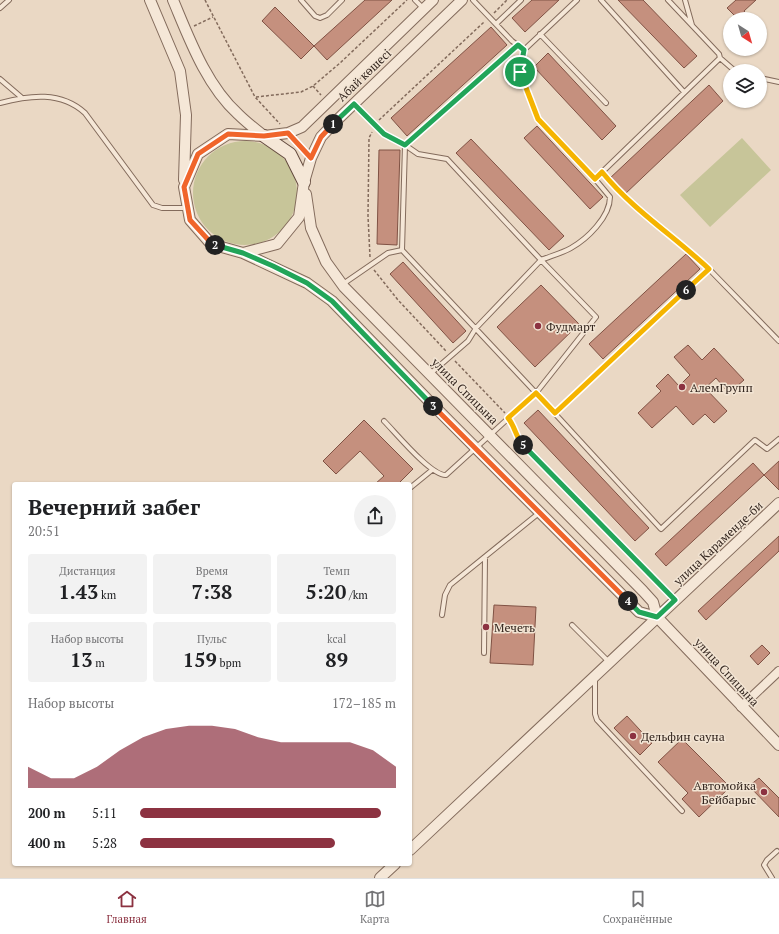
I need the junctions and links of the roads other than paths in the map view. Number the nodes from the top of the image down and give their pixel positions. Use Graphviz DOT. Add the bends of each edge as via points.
graph roads {
  1 [pos="9,0"];
  2 [pos="150,0"];
  3 [pos="172,0"];
  4 [pos="301,0"];
  5 [pos="342,0"];
  6 [pos="415,0"];
  7 [pos="433,0"];
  8 [pos="462,0"];
  9 [pos="473,0"];
  10 [pos="521,0"];
  11 [pos="577,0"];
  12 [pos="601,0"];
  13 [pos="668,0"];
  14 [pos="685,0"];
  15 [pos="0,8"];
  16 [pos="424,9"];
  17 [pos="496,24"];
  18 [pos="692,26"];
  19 [pos="540,34"];
  20 [pos="518,45"];
  21 [pos="524,50"];
  22 [pos="720,58"];
  23 [pos="727,64"];
  24 [pos="0,79"];
  25 [pos="767,79"];
  26 [pos="779,82"];
  27 [pos="684,92"];
  28 [pos="21,97"];
  29 [pos="0,100"];
  30 [pos="6,101"];
  31 [pos="0,103"];
  32 [pos="606,103"];
  33 [pos="354,104"];
  34 [pos="264,136"];
  35 [pos="405,145"];
  36 [pos="595,179"];
  37 [pos="304,182"];
  38 [pos="184,187"];
  39 [pos="187,208"];
  40 [pos="402,250"];
  41 [pos="243,253"];
  42 [pos="541,260"];
  43 [pos="342,284"];
  44 [pos="476,328"];
  45 [pos="779,341"];
  46 [pos="430,374"];
  47 [pos="536,393"];
  48 [pos="555,413"];
  49 [pos="384,421"];
  50 [pos="490,434"];
  51 [pos="779,439"];
  52 [pos="475,448"];
  53 [pos="432,470"];
  54 [pos="412,486"];
  55 [pos="779,503"];
  56 [pos="540,513"];
  57 [pos="485,557"];
  58 [pos="442,615"];
  59 [pos="657,617"];
  60 [pos="572,625"];
  61 [pos="484,653"];
  62 [pos="609,662"];
  63 [pos="779,671"];
  64 [pos="595,676"];
  65 [pos="741,707"];
  66 [pos="779,744"];
  67 [pos="682,811"];
  68 [pos="412,848"];
  69 [pos="778,851"];
  70 [pos="393,866"];
  71 [pos="380,878"];
  72 [pos="772,878"];
  1 -- 15 [label="lane"];
  2 -- 38 [label="street" via="180,71 186,115"];
  3 -- 34 [label="street" via="200,63 214,85 237,113"];
  4 -- 5 [label="lane" via="320,18 327,15"];
  6 -- 16 [label="lane"];
  7 -- 16 [label="street, Абай көшесі"];
  8 -- 33 [label="street, Абай көшесі"];
  9 -- 17 [label="lane"];
  10 -- 17 [label="lane"];
  11 -- 19 [label="lane"];
  12 -- 27 [label="lane"];
  13 -- 18 [label="lane"];
  14 -- 18 [label="lane"];
  16 -- 34 [label="street, Абай көшесі" via="302,127 288,133"];
  17 -- 20 [label="lane"];
  18 -- 22 [label="lane"];
  19 -- 21 [label="lane"];
  19 -- 32 [label="lane"];
  20 -- 21 [label="lane"];
  20 -- 35 [label="lane"];
  21 -- 36 [label="lane" via="520,72 538,119"];
  22 -- 23 [label="lane"];
  22 -- 27 [label="lane"];
  24 -- 28 [label="lane"];
  25 -- 26 [label="lane"];
  27 -- 36 [label="lane"];
  28 -- 30 [label="lane"];
  28 -- 39 [label="lane" via="57,97 76,106 85,114 153,205 162,208"];
  29 -- 30 [label="lane"];
  30 -- 31 [label="lane"];
  33 -- 35 [label="lane" via="384,134"];
  33 -- 37 [label="street, Абай көшесі" via="321,137"];
  34 -- 37 [label="main road" via="290,154"];
  34 -- 38 [label="street" via="228,134 198,154"];
  35 -- 40 [label="lane"];
  35 -- 42 [label="lane" via="418,154 447,159"];
  36 -- 42 [label="lane" via="610,197 607,210 593,230 571,248"];
  37 -- 41 [label="street" via="299,217 277,244"];
  37 -- 43 [label="street, улица Спицына" via="311,228 326,262"];
  38 -- 39 [label="street"];
  39 -- 41 [label="street" via="190,220 212,244"];
  40 -- 43 [label="lane" via="388,253"];
  40 -- 44 [label="lane"];
  41 -- 52 [label="street, улица Спицына" via="307,283 332,301"];
  42 -- 44 [label="lane"];
  42 -- 47 [label="lane" via="596,317"];
  43 -- 46 [label="street, улица Спицына"];
  44 -- 46 [label="lane" via="468,341"];
  44 -- 47 [label="lane"];
  45 -- 48 [label="lane" via="709,269"];
  46 -- 50 [label="street, улица Спицына"];
  47 -- 48 [label="lane"];
  47 -- 50 [label="lane"];
  48 -- 51 [label="lane" via="661,529 756,440 767,449"];
  49 -- 53 [label="lane"];
  50 -- 52 [label="lane"];
  50 -- 59 [label="street, улица Спицына" via="643,591 653,602"];
  52 -- 53 [label="lane" via="446,475"];
  52 -- 56 [label="street, улица Спицына"];
  53 -- 54 [label="lane"];
  55 -- 59 [label="street, улица Караменде-би"];
  56 -- 57 [label="lane"];
  56 -- 59 [label="street, улица Спицына" via="639,612"];
  57 -- 58 [label="lane" via="450,585 445,595"];
  57 -- 61 [label="lane"];
  59 -- 62 [label="street, улица Караменде-би"];
  59 -- 65 [label="street, улица Спицына"];
  60 -- 62 [label="lane"];
  62 -- 64 [label="street, улица Караменде-би"];
  63 -- 65 [label="street"];
  64 -- 67 [label="lane" via="597,720"];
  64 -- 68 [label="street, улица Караменде-би"];
  65 -- 66 [label="street, улица Спицына"];
  69 -- 72 [label="lane" via="764,865"];
  70 -- 71 [label="street"];
}
